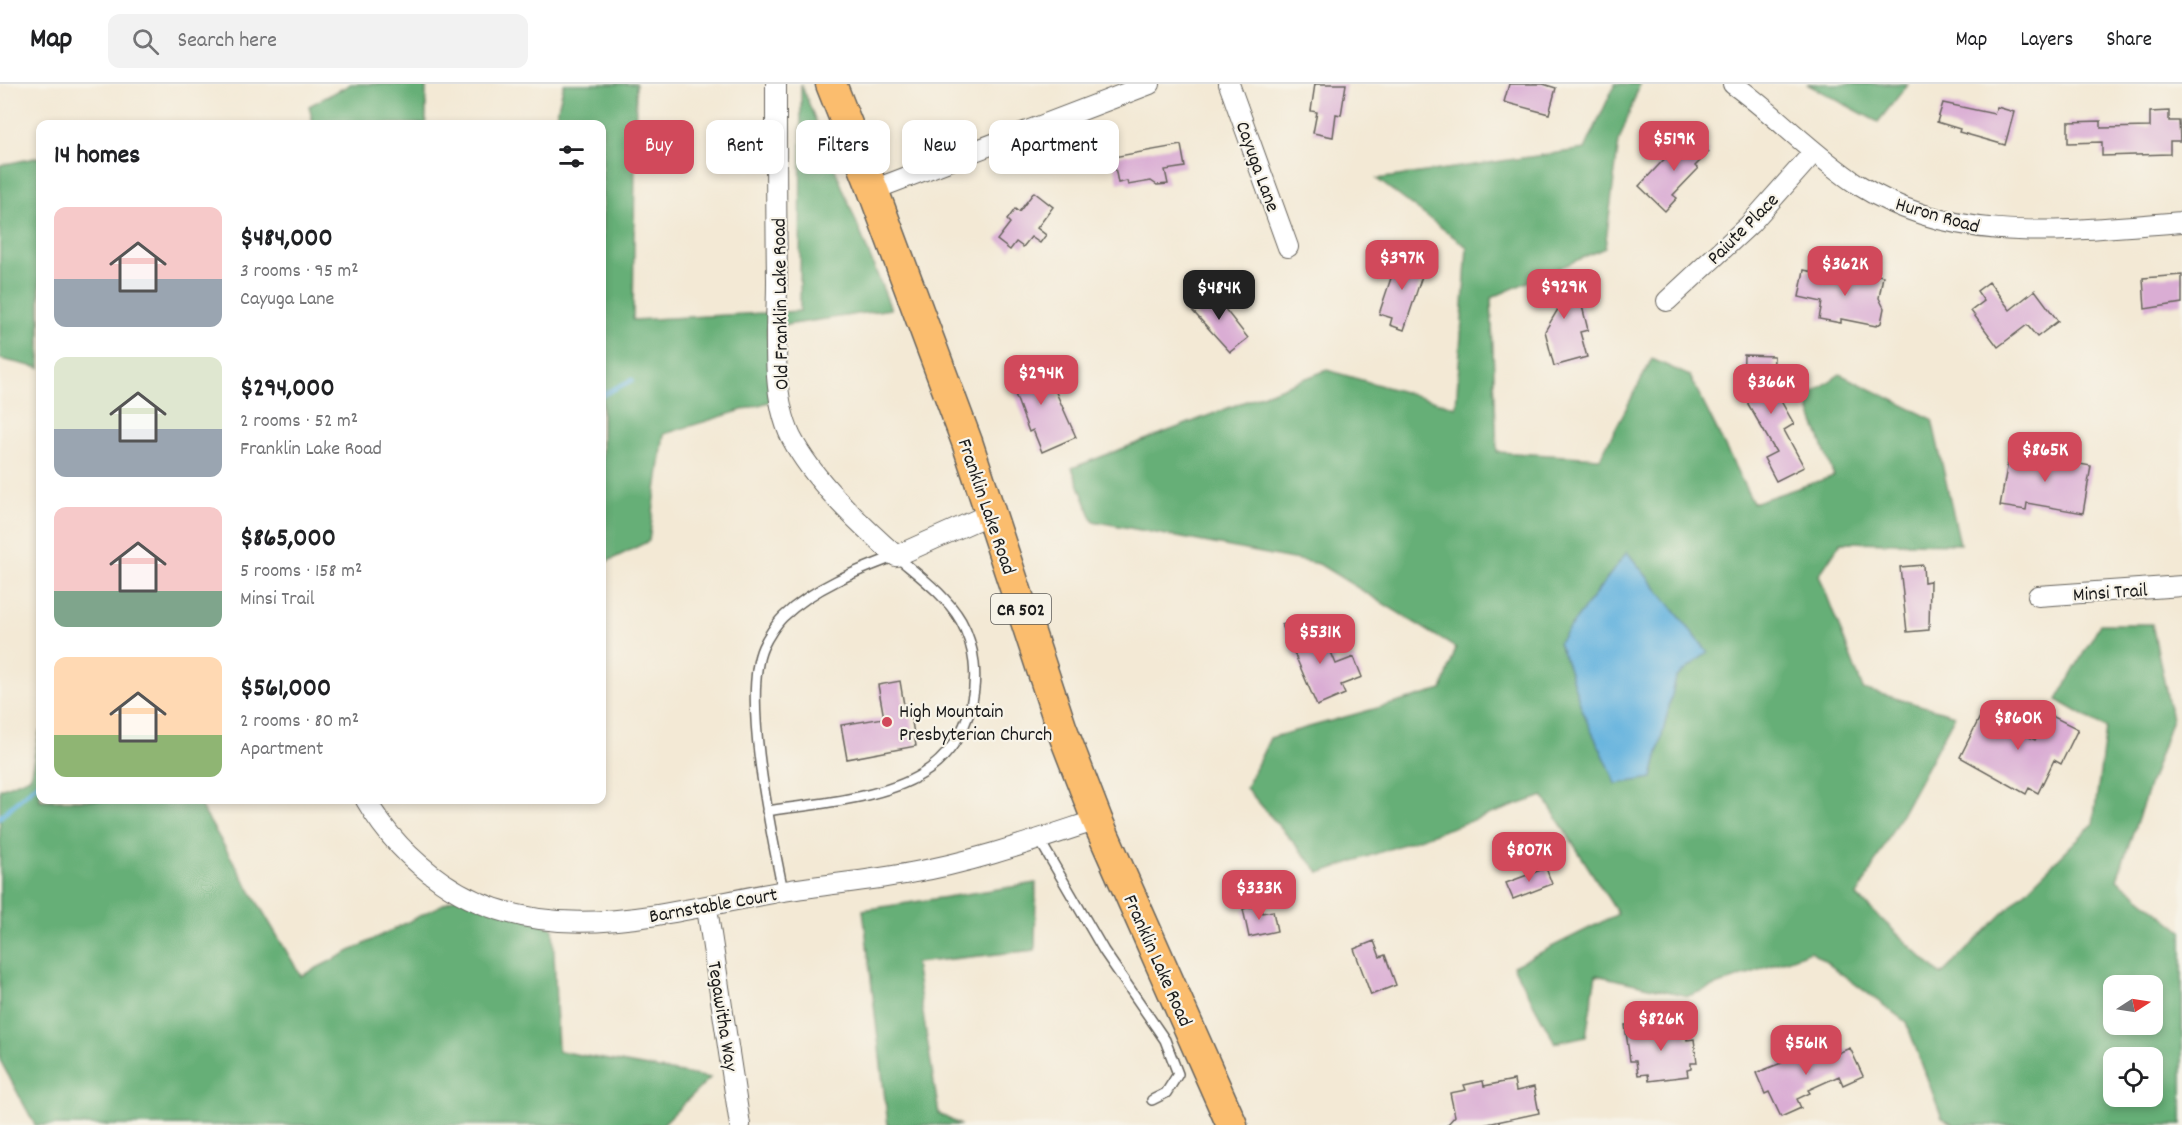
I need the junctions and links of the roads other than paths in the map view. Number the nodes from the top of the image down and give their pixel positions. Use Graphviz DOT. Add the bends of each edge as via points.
graph roads {
  1 [pos="776,84"];
  2 [pos="831,84"];
  3 [pos="1150,84"];
  4 [pos="1229,84"];
  5 [pos="1739,86"];
  6 [pos="1814,152"];
  7 [pos="873,190"];
  8 [pos="2182,222"];
  9 [pos="1288,247"];
  10 [pos="1667,301"];
  11 [pos="992,513"];
  12 [pos="896,556"];
  13 [pos="2182,586"];
  14 [pos="2038,596"];
  15 [pos="368,804"];
  16 [pos="767,812"];
  17 [pos="1097,820"];
  18 [pos="1039,839"];
  19 [pos="783,891"];
  20 [pos="707,908"];
  21 [pos="1152,1100"];
  22 [pos="740,1125"];
  23 [pos="1232,1125"];
  1 -- 12 [label="street, Old Franklin Lake Road" via="777,363 782,410 791,436 806,459 851,515"];
  2 -- 7 [label="main road, Franklin Lake Road / CR 502"];
  3 -- 7 [label="street"];
  4 -- 9 [label="street, Cayuga Lane"];
  5 -- 6 [label="street, Huron Road"];
  6 -- 8 [label="street, Huron Road" via="1858,184 1892,201 1958,224 2037,232"];
  6 -- 10 [label="street, Paiute Place" via="1750,224"];
  7 -- 11 [label="main road, Franklin Lake Road / CR 502"];
  11 -- 12 [label="street"];
  11 -- 17 [label="main road, Franklin Lake Road / CR 502" via="1040,669"];
  12 -- 16 [label="lane" via="823,589 783,617 763,647 755,702"];
  12 -- 16 [label="lane" via="960,619 970,643 974,697 962,731 950,752 921,775 872,794"];
  13 -- 14 [label="street, Minsi Trail"];
  15 -- 20 [label="street, Barnstable Court" via="400,847 425,870 481,903 514,915 573,923 608,922"];
  16 -- 19 [label="lane"];
  17 -- 18 [label="street, Barnstable Court"];
  17 -- 23 [label="main road, Franklin Lake Road / CR 502"];
  18 -- 19 [label="street, Barnstable Court" via="910,873"];
  18 -- 21 [label="lane" via="1104,951 1165,1040 1178,1074 1166,1094"];
  19 -- 20 [label="street, Barnstable Court"];
  20 -- 22 [label="street, Tegawitha Way"];
}
